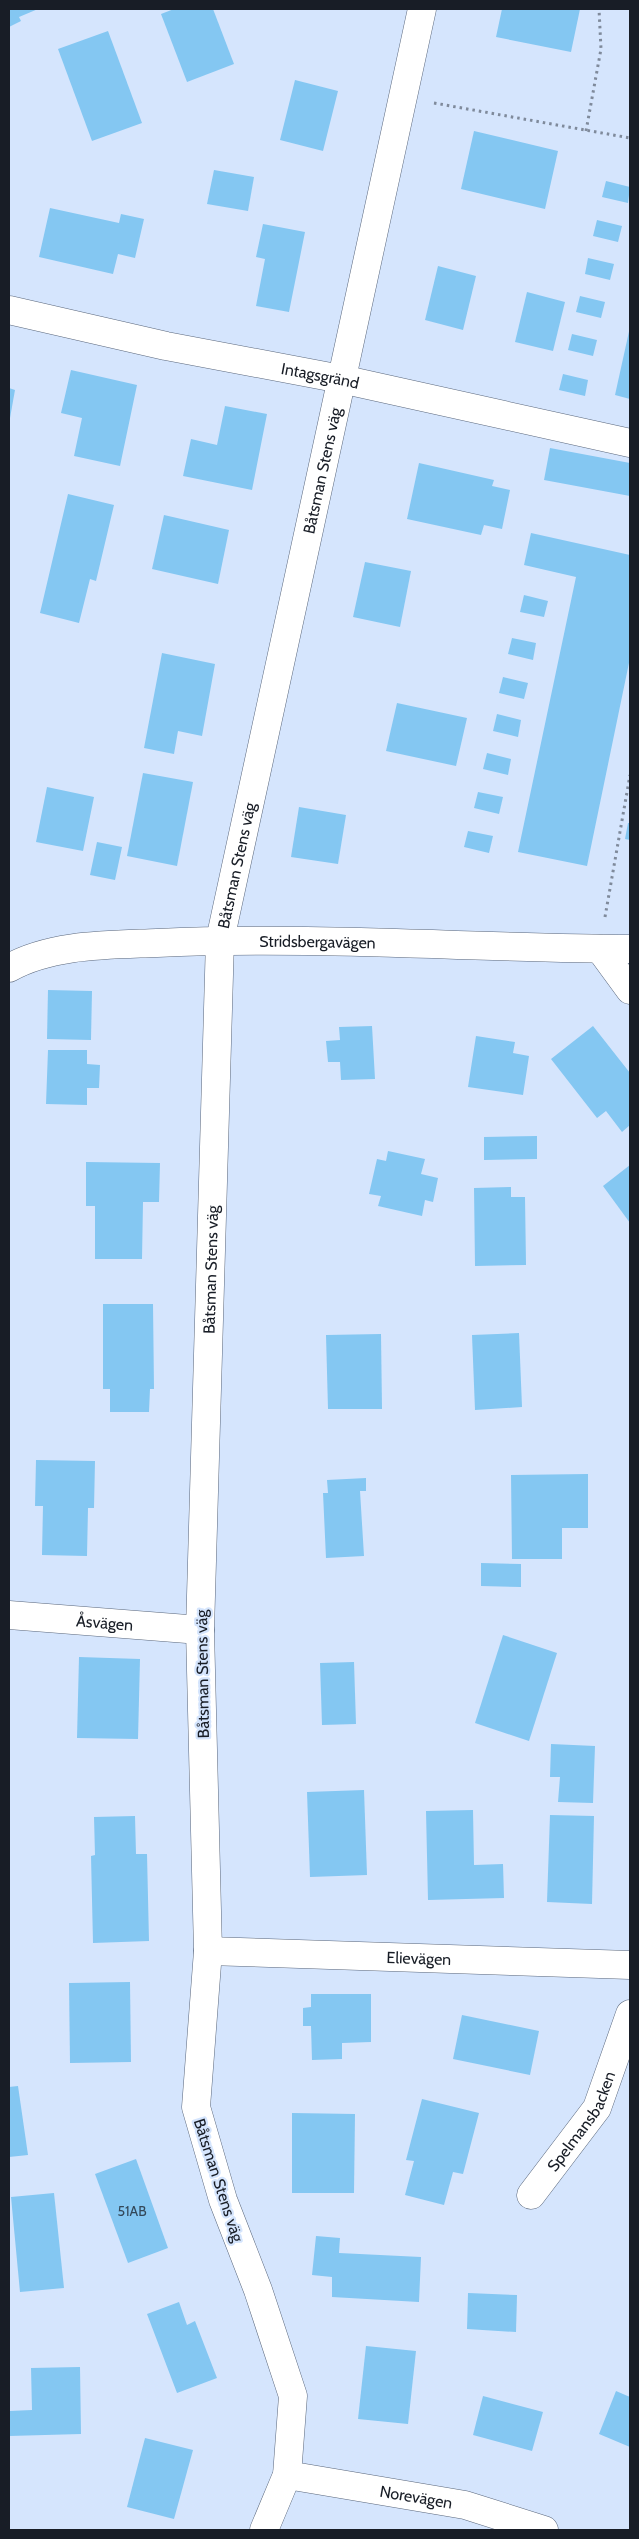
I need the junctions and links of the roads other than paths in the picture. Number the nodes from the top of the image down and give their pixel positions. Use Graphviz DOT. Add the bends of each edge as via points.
graph roads {
  1 [pos="422,9"];
  2 [pos="9,310"];
  3 [pos="341,379"];
  4 [pos="630,443"];
  5 [pos="220,940"];
  6 [pos="600,949"];
  7 [pos="630,949"];
  8 [pos="9,968"];
  9 [pos="630,990"];
  10 [pos="9,1615"];
  11 [pos="200,1630"];
  12 [pos="208,1951"];
  13 [pos="630,1965"];
  14 [pos="630,2014"];
  15 [pos="531,2195"];
  16 [pos="287,2475"];
  17 [pos="264,2530"];
  18 [pos="544,2530"];
  1 -- 3 [label="street, Båtsman Stens väg"];
  2 -- 3 [label="street, Intagsgränd" via="166,346"];
  3 -- 4 [label="street, Intagsgränd"];
  3 -- 5 [label="street, Båtsman Stens väg"];
  5 -- 6 [label="street, Stridsbergavägen"];
  5 -- 8 [label="street, Stridsbergavägen" via="93,946 26,958"];
  5 -- 11 [label="street, Båtsman Stens väg"];
  6 -- 7 [label="street, Stridsbergavägen"];
  6 -- 9 [label="street"];
  10 -- 11 [label="street, Åsvägen"];
  11 -- 12 [label="street, Båtsman Stens väg"];
  12 -- 13 [label="street, Elievägen"];
  12 -- 16 [label="street, Båtsman Stens väg" via="196,2107 223,2200 258,2290 293,2396"];
  14 -- 15 [label="street, Spelmansbacken" via="597,2108"];
  16 -- 17 [label="street, Båtsman Stens väg"];
  16 -- 18 [label="street, Norevägen" via="465,2505"];
}
